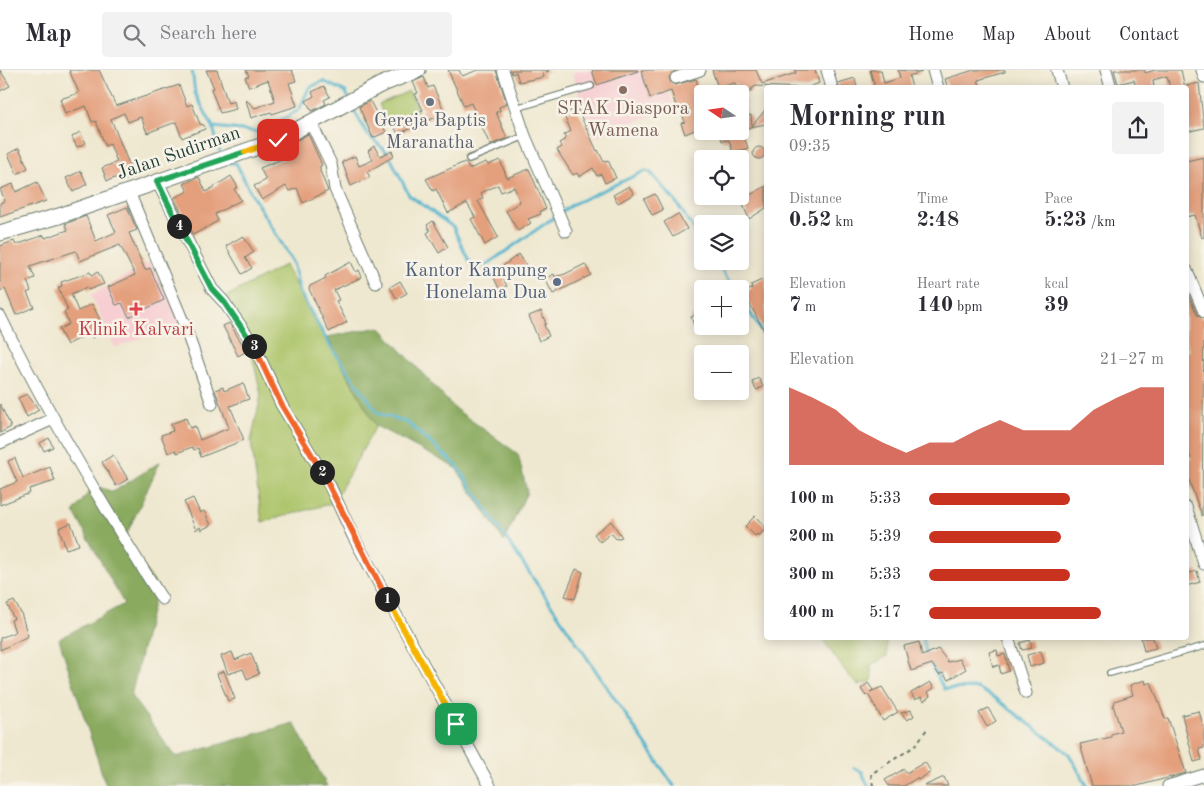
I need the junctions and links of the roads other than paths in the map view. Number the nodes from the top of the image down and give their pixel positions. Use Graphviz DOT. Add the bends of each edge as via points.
graph roads {
  1 [pos="418,70"];
  2 [pos="504,70"];
  3 [pos="700,70"];
  4 [pos="827,70"];
  5 [pos="933,70"];
  6 [pos="1059,70"];
  7 [pos="1106,70"];
  8 [pos="1202,70"];
  9 [pos="1204,77"];
  10 [pos="676,78"];
  11 [pos="831,85"];
  12 [pos="937,85"];
  13 [pos="1062,85"];
  14 [pos="1110,85"];
  15 [pos="591,86"];
  16 [pos="516,108"];
  17 [pos="311,123"];
  18 [pos="525,136"];
  19 [pos="470,159"];
  20 [pos="157,181"];
  21 [pos="129,192"];
  22 [pos="566,231"];
  23 [pos="0,234"];
  24 [pos="1189,276"];
  25 [pos="376,283"];
  26 [pos="1204,312"];
  27 [pos="0,316"];
  28 [pos="212,404"];
  29 [pos="52,419"];
  30 [pos="0,443"];
  31 [pos="1189,525"];
  32 [pos="1204,564"];
  33 [pos="162,599"];
  34 [pos="1009,640"];
  35 [pos="1204,646"];
  36 [pos="1110,673"];
  37 [pos="1026,692"];
  38 [pos="1204,775"];
  39 [pos="490,786"];
  40 [pos="1168,786"];
  1 -- 17 [label="street, Jalan Sudirman" via="380,85"];
  2 -- 16 [label="street"];
  3 -- 10 [label="street"];
  4 -- 11 [label="street"];
  5 -- 12 [label="street"];
  6 -- 13 [label="street"];
  7 -- 14 [label="street"];
  8 -- 9 [label="street"];
  15 -- 16 [label="lane"];
  16 -- 18 [label="street"];
  17 -- 20 [label="street, Jalan Sudirman" via="278,140"];
  17 -- 25 [label="street" via="331,164 335,189"];
  18 -- 19 [label="lane"];
  18 -- 22 [label="street"];
  20 -- 21 [label="street, Jalan Sudirman"];
  20 -- 39 [label="street" via="212,289 254,345 281,404 330,486 353,536"];
  21 -- 23 [label="street, Jalan Sudirman"];
  21 -- 28 [label="street" via="184,324"];
  24 -- 26 [label="street"];
  27 -- 29 [label="street"];
  29 -- 30 [label="street"];
  29 -- 33 [label="street"];
  31 -- 32 [label="street"];
  34 -- 37 [label="street"];
  35 -- 36 [label="lane"];
  38 -- 40 [label="street"];
}
